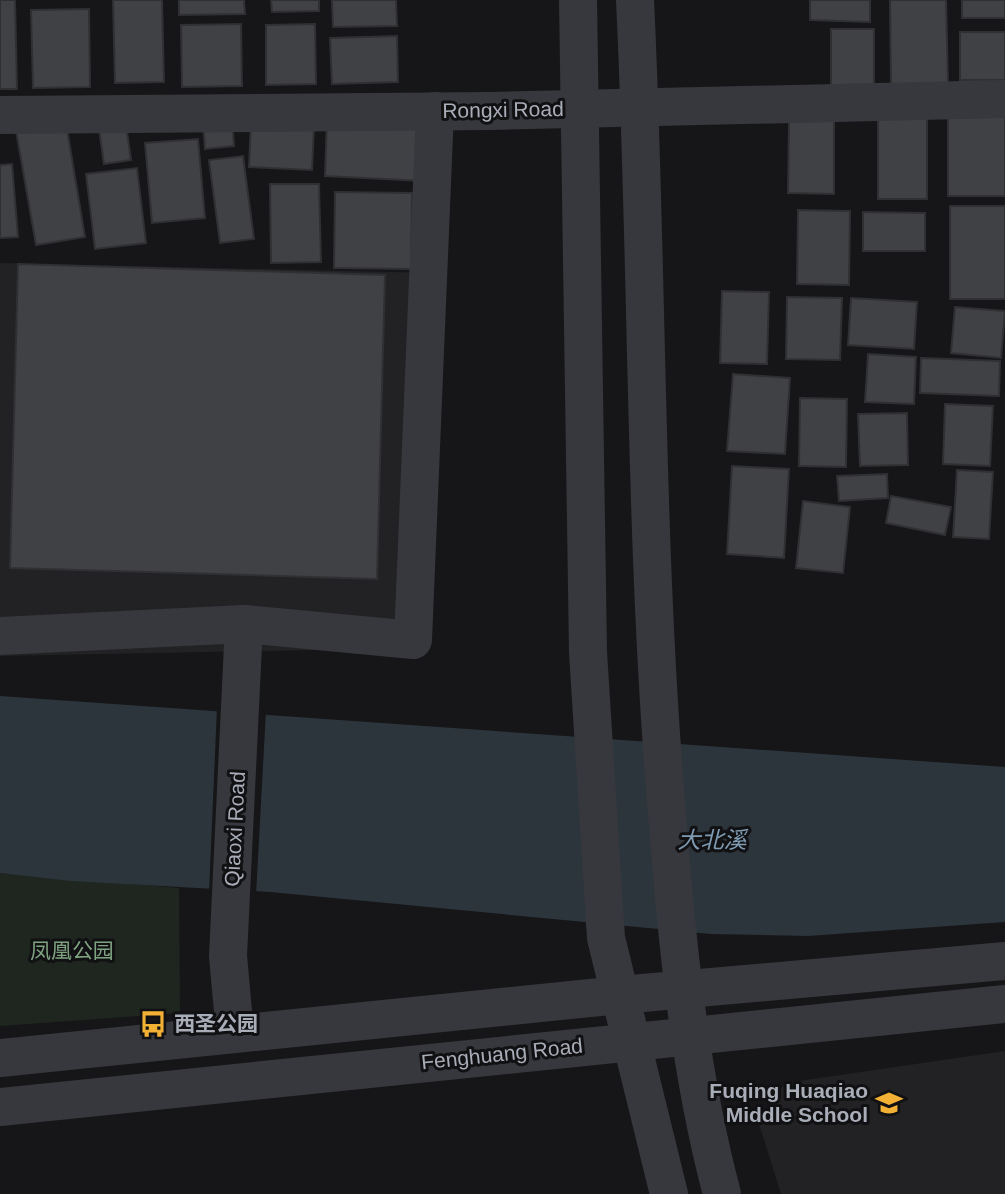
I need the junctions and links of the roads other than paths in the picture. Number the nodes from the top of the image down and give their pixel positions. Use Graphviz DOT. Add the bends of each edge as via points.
graph roads {
  1 [pos="578,0"];
  2 [pos="635,0"];
  3 [pos="1005,99"];
  4 [pos="639,108"];
  5 [pos="579,109"];
  6 [pos="435,111"];
  7 [pos="0,115"];
  8 [pos="244,635"];
  9 [pos="0,636"];
  10 [pos="1005,961"];
  11 [pos="685,991"];
  12 [pos="620,995"];
  13 [pos="1005,1004"];
  14 [pos="235,1033"];
  15 [pos="691,1036"];
  16 [pos="629,1040"];
  17 [pos="0,1058"];
  18 [pos="0,1107"];
  19 [pos="669,1194"];
  20 [pos="722,1194"];
  1 -- 5 [label="street"];
  2 -- 4 [label="street"];
  3 -- 4 [label="street, Rongxi Road"];
  4 -- 5 [label="street, Rongxi Road"];
  4 -- 11 [label="street" via="653,647"];
  5 -- 6 [label="street, Rongxi Road"];
  5 -- 12 [label="street" via="588,652 606,938"];
  6 -- 7 [label="street, Rongxi Road"];
  6 -- 8 [label="street" via="412,640"];
  8 -- 9 [label="street"];
  8 -- 14 [label="street, Qiaoxi Road" via="228,956"];
  10 -- 11 [label="street"];
  11 -- 12 [label="street"];
  11 -- 15 [label="street"];
  12 -- 14 [label="street"];
  12 -- 16 [label="street"];
  13 -- 15 [label="street, Fenghuang Road"];
  14 -- 17 [label="street"];
  15 -- 16 [label="street, Fenghuang Road"];
  15 -- 20 [label="street"];
  16 -- 18 [label="street, Fenghuang Road"];
  16 -- 19 [label="street"];
}
